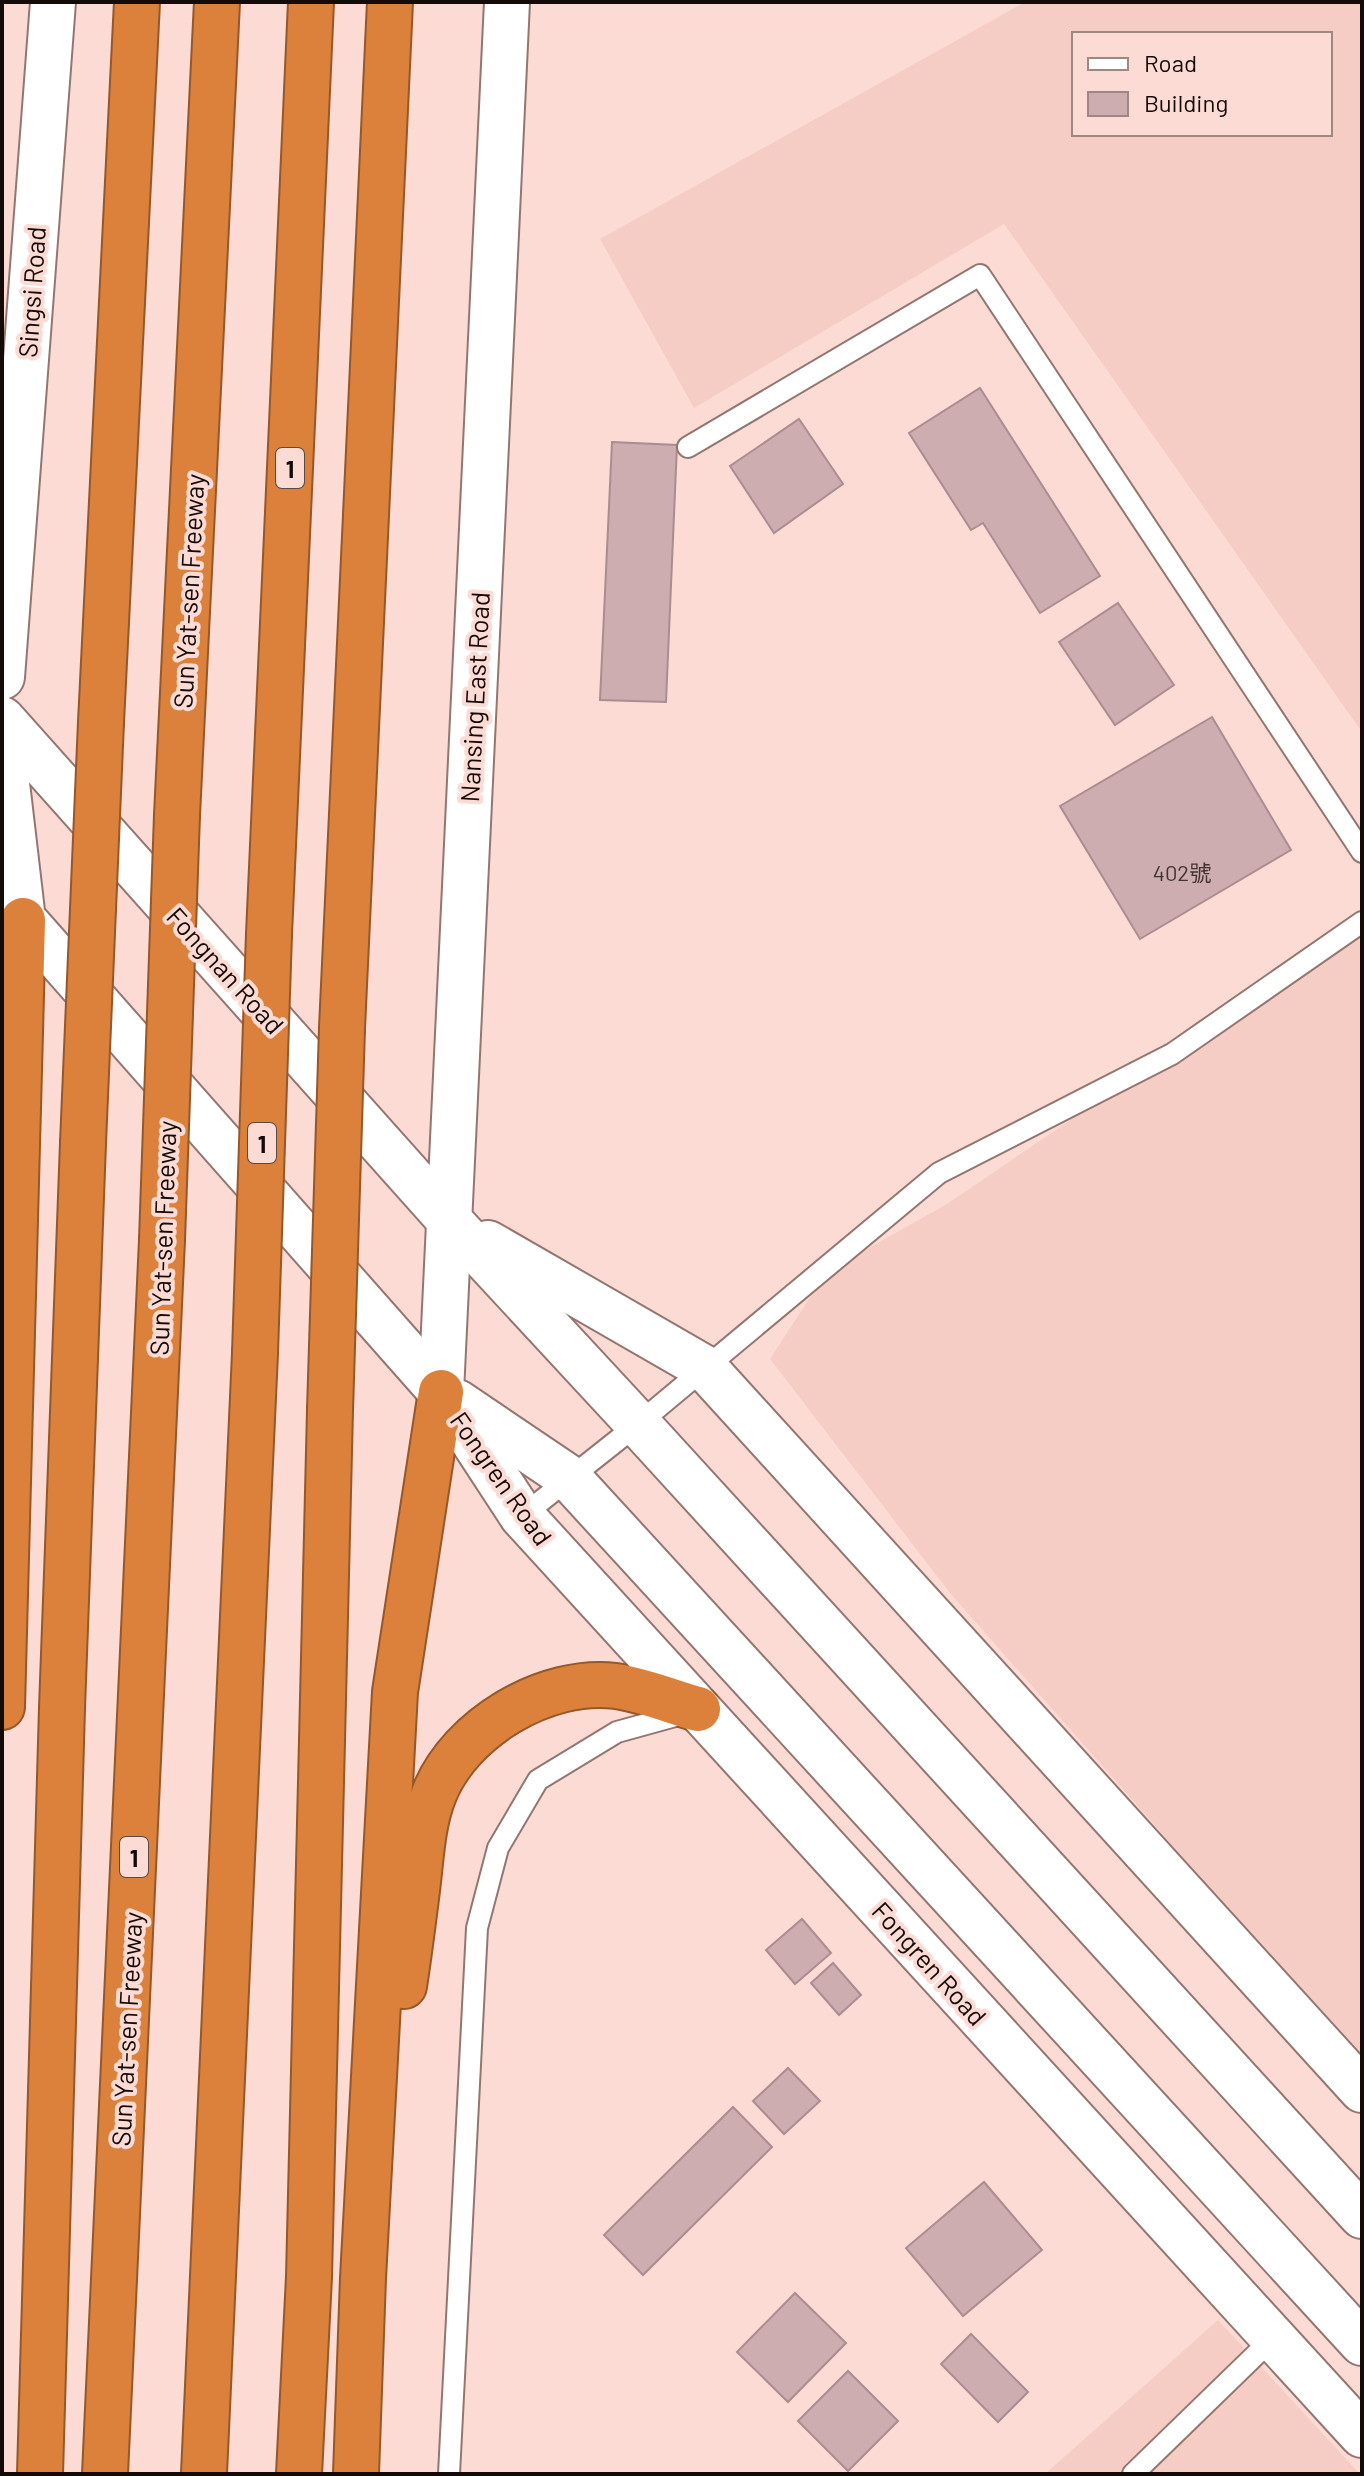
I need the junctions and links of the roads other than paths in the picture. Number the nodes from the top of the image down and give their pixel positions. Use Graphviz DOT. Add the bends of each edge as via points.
graph roads {
  1 [pos="53,2"];
  2 [pos="137,2"];
  3 [pos="217,2"];
  4 [pos="311,2"];
  5 [pos="390,2"];
  6 [pos="507,2"];
  7 [pos="688,447"];
  8 [pos="2,677"];
  9 [pos="2,719"];
  10 [pos="2,741"];
  11 [pos="1362,852"];
  12 [pos="12,908"];
  13 [pos="1362,922"];
  14 [pos="2,1012"];
  15 [pos="450,1221"];
  16 [pos="705,1368"];
  17 [pos="441,1392"];
  18 [pos="638,1424"];
  19 [pos="568,1477"];
  20 [pos="522,1516"];
  21 [pos="2,1707"];
  22 [pos="698,1709"];
  23 [pos="1362,2090"];
  24 [pos="1362,2216"];
  25 [pos="363,2278"];
  26 [pos="1273,2338"];
  27 [pos="1362,2343"];
  28 [pos="1362,2435"];
  29 [pos="40,2474"];
  30 [pos="105,2474"];
  31 [pos="204,2474"];
  32 [pos="299,2474"];
  33 [pos="356,2474"];
  34 [pos="449,2474"];
  35 [pos="1133,2474"];
  1 -- 8 [label="main road, Singsi Road"];
  2 -- 29 [label="highway, bridge" via="83,1143"];
  3 -- 30 [label="highway, Sun Yat-sen Freeway / 1, bridge"];
  4 -- 31 [label="highway, 1, bridge"];
  5 -- 32 [label="highway, bridge" via="342,1028 309,2277"];
  6 -- 15 [label="main road, Nansing East Road"];
  7 -- 11 [label="lane" via="980,275"];
  9 -- 15 [label="main road, Fongnan Road"];
  10 -- 12 [label="main road"];
  12 -- 14 [label="lane"];
  12 -- 17 [label="main road"];
  12 -- 21 [label="highway"];
  13 -- 16 [label="lane" via="1172,1054 939,1173"];
  15 -- 16 [label="main road"];
  15 -- 17 [label="main road, Nansing East Road"];
  15 -- 18 [label="main road"];
  16 -- 18 [label="lane"];
  16 -- 23 [label="main road"];
  17 -- 19 [label="main road, Fongren Road"];
  17 -- 20 [label="main road, Fongren Road"];
  17 -- 25 [label="highway" via="395,1692"];
  18 -- 19 [label="lane"];
  18 -- 24 [label="main road"];
  19 -- 20 [label="lane"];
  19 -- 27 [label="main road, Fongren Road"];
  20 -- 22 [label="main road, Fongren Road"];
  22 -- 25 [label="highway" via="617,1686 576,1686 505,1713 452,1763 434,1794 423,1835"];
  22 -- 26 [label="main road, Fongren Road"];
  22 -- 34 [label="lane" via="617,1732 538,1780 498,1848 477,1928"];
  25 -- 33 [label="highway"];
  26 -- 28 [label="main road, Fongren Road"];
  26 -- 35 [label="lane"];
}
